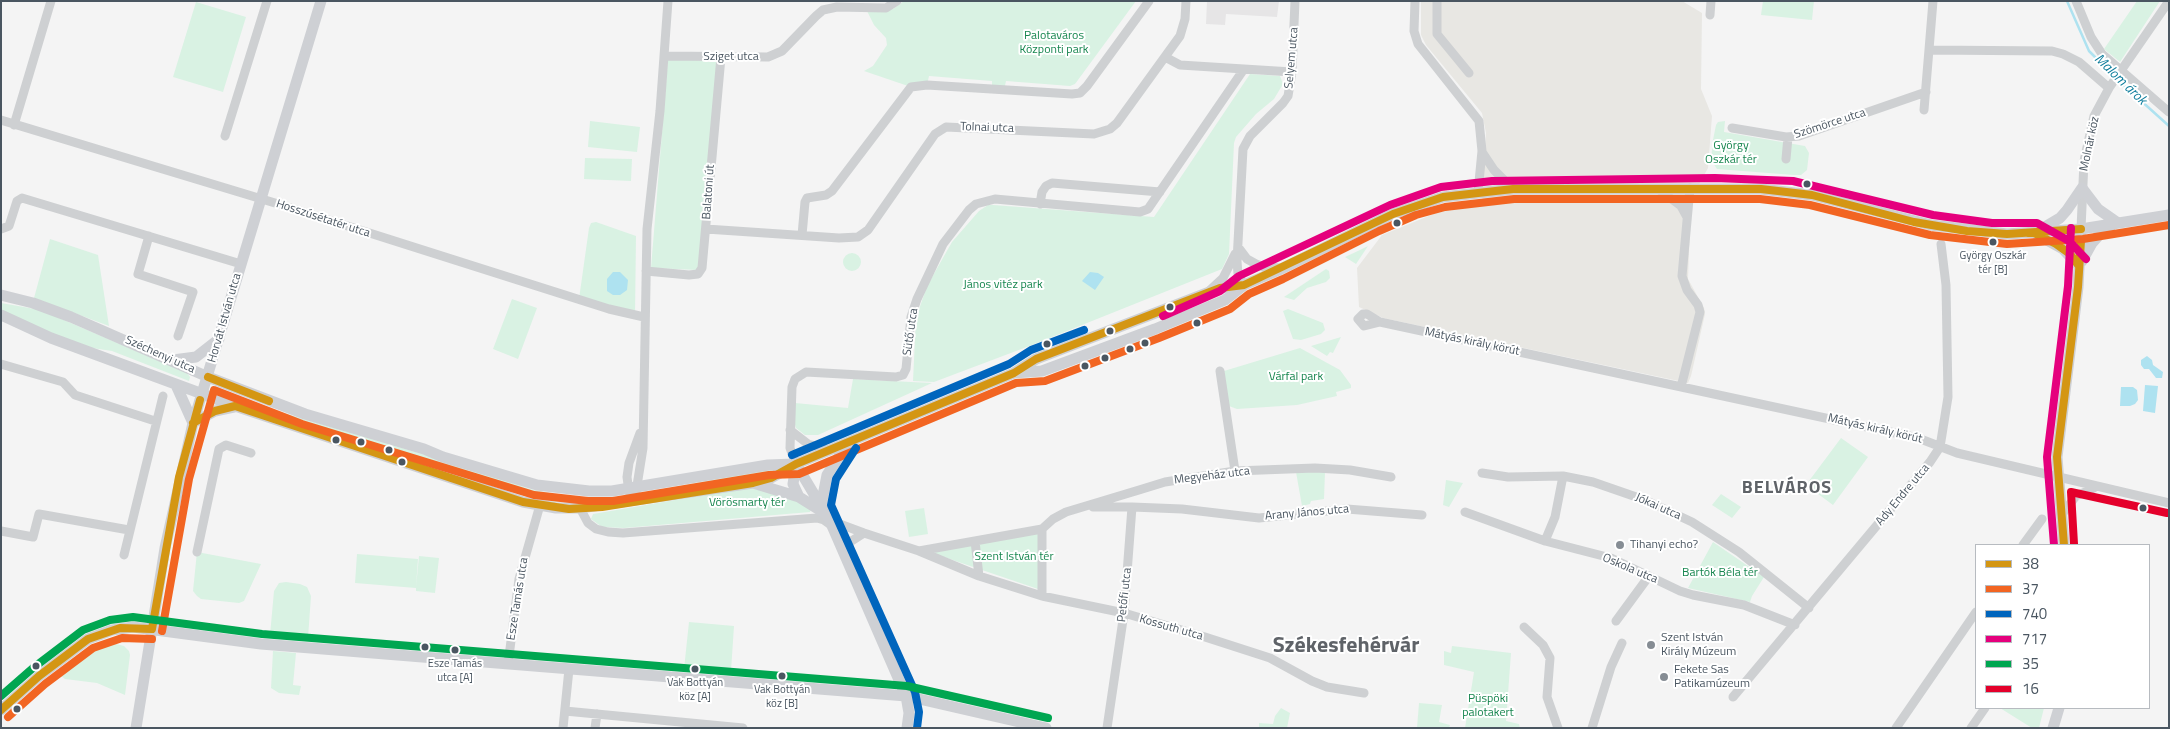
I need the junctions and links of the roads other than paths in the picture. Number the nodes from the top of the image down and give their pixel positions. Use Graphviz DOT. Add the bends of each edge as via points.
graph roads {
  1 [pos="51,1"];
  2 [pos="267,1"];
  3 [pos="321,1"];
  4 [pos="668,1"];
  5 [pos="897,1"];
  6 [pos="1150,1"];
  7 [pos="1186,1"];
  8 [pos="1296,1"];
  9 [pos="1416,1"];
  10 [pos="1437,1"];
  11 [pos="1711,1"];
  12 [pos="1933,1"];
  13 [pos="2076,1"];
  14 [pos="2169,1"];
  15 [pos="1710,15"];
  16 [pos="1929,50"];
  17 [pos="664,56"];
  18 [pos="721,57"];
  19 [pos="1165,57"];
  20 [pos="1244,69"];
  21 [pos="1292,72"];
  22 [pos="1469,73"];
  23 [pos="2116,79"];
  24 [pos="1926,92"];
  25 [pos="1924,110"];
  26 [pos="2169,112"];
  27 [pos="1,120"];
  28 [pos="14,124"];
  29 [pos="1732,128"];
  30 [pos="225,136"];
  31 [pos="1788,137"];
  32 [pos="1482,152"];
  33 [pos="1786,159"];
  34 [pos="1655,188"];
  35 [pos="1690,188"];
  36 [pos="2082,188"];
  37 [pos="1513,189"];
  38 [pos="1160,192"];
  39 [pos="1478,192"];
  40 [pos="262,199"];
  41 [pos="1040,204"];
  42 [pos="2169,215"];
  43 [pos="1687,218"];
  44 [pos="2118,223"];
  45 [pos="1,229"];
  46 [pos="706,229"];
  47 [pos="2081,229"];
  48 [pos="2034,233"];
  49 [pos="802,235"];
  50 [pos="149,236"];
  51 [pos="1941,244"];
  52 [pos="1238,247"];
  53 [pos="241,264"];
  54 [pos="2079,266"];
  55 [pos="1284,268"];
  56 [pos="646,271"];
  57 [pos="1244,285"];
  58 [pos="1,295"];
  59 [pos="1202,295"];
  60 [pos="1,315"];
  61 [pos="644,317"];
  62 [pos="1380,322"];
  63 [pos="178,336"];
  64 [pos="219,339"];
  65 [pos="172,360"];
  66 [pos="1,364"];
  67 [pos="1220,371"];
  68 [pos="1014,373"];
  69 [pos="208,377"];
  70 [pos="176,385"];
  71 [pos="1681,387"];
  72 [pos="202,394"];
  73 [pos="162,396"];
  74 [pos="235,406"];
  75 [pos="155,421"];
  76 [pos="193,423"];
  77 [pos="790,430"];
  78 [pos="848,443"];
  79 [pos="1940,447"];
  80 [pos="829,450"];
  81 [pos="251,453"];
  82 [pos="796,464"];
  83 [pos="1235,471"];
  84 [pos="1482,472"];
  85 [pos="1392,476"];
  86 [pos="1563,476"];
  87 [pos="2060,479"];
  88 [pos="753,482"];
  89 [pos="2097,487"];
  90 [pos="632,488"];
  91 [pos="799,497"];
  92 [pos="634,502"];
  93 [pos="2169,503"];
  94 [pos="540,505"];
  95 [pos="1088,506"];
  96 [pos="1132,507"];
  97 [pos="580,508"];
  98 [pos="1465,512"];
  99 [pos="2063,513"];
  100 [pos="826,515"];
  101 [pos="1422,515"];
  102 [pos="2042,519"];
  103 [pos="1042,529"];
  104 [pos="129,530"];
  105 [pos="1,531"];
  106 [pos="864,533"];
  107 [pos="975,541"];
  108 [pos="1545,541"];
  109 [pos="2024,544"];
  110 [pos="2064,544"];
  111 [pos="919,551"];
  112 [pos="198,552"];
  113 [pos="124,555"];
  114 [pos="845,556"];
  115 [pos="979,576"];
  116 [pos="1649,576"];
  117 [pos="1042,596"];
  118 [pos="1809,608"];
  119 [pos="1124,613"];
  120 [pos="1975,613"];
  121 [pos="1616,621"];
  122 [pos="1795,625"];
  123 [pos="1524,627"];
  124 [pos="152,629"];
  125 [pos="1622,644"];
  126 [pos="508,664"];
  127 [pos="569,669"];
  128 [pos="1364,693"];
  129 [pos="906,696"];
  130 [pos="1733,697"];
  131 [pos="1984,709"];
  132 [pos="2058,709"];
  133 [pos="1,710"];
  134 [pos="565,711"];
  135 [pos="596,714"];
  136 [pos="638,718"];
  137 [pos="1899,727"];
  138 [pos="136,728"];
  139 [pos="563,728"];
  140 [pos="595,728"];
  141 [pos="638,728"];
  142 [pos="743,728"];
  143 [pos="906,728"];
  144 [pos="1046,728"];
  145 [pos="1107,728"];
  146 [pos="1558,728"];
  147 [pos="1592,728"];
  148 [pos="1971,728"];
  149 [pos="2053,728"];
  1 -- 28 [label="street"];
  2 -- 30 [label="street"];
  3 -- 40 [label="main road, Horvát István utca"];
  4 -- 17 [label="street"];
  5 -- 18 [label="street, Sziget utca" via="886,8 837,7 823,10 782,51 768,57"];
  6 -- 49 [label="street" via="1080,93 927,85 911,87 832,191 807,198"];
  7 -- 19 [label="street, Tolnai utca" via="1182,32"];
  8 -- 21 [label="street, Selyem utca"];
  9 -- 32 [label="street" via="1416,40 1476,115"];
  10 -- 22 [label="street" via="1437,34"];
  11 -- 15 [label="street"];
  12 -- 16 [label="street"];
  13 -- 23 [label="street"];
  14 -- 23 [label="street, Molnár köz"];
  16 -- 23 [label="street" via="2063,54"];
  16 -- 24 [label="street"];
  17 -- 18 [label="street, Sziget utca"];
  17 -- 56 [label="street" via="647,229"];
  18 -- 46 [label="street, Balatoni út"];
  19 -- 20 [label="street" via="1180,65"];
  19 -- 49 [label="street, Tolnai utca" via="1117,123 1102,132 946,127 935,134 863,234 849,238"];
  20 -- 21 [label="street"];
  20 -- 38 [label="street, Sütő utca"];
  21 -- 52 [label="street, Selyem utca" via="1286,100 1255,129 1243,149"];
  23 -- 26 [label="street"];
  23 -- 36 [label="street, Molnár köz" via="2094,116 2085,154"];
  24 -- 25 [label="street"];
  24 -- 31 [label="street, Szömörce utca"];
  27 -- 28 [label="street, Hosszúsétatér utca"];
  28 -- 40 [label="street, Hosszúsétatér utca"];
  29 -- 31 [label="street, Szömörce utca"];
  31 -- 33 [label="street"];
  32 -- 37 [label="street"];
  32 -- 39 [label="street"];
  34 -- 35 [label="main road"];
  34 -- 37 [label="main road"];
  34 -- 43 [label="street" via="1681,206"];
  35 -- 43 [label="street"];
  35 -- 48 [label="main road" via="1792,191 1931,225 1991,233"];
  36 -- 44 [label="main road" via="2098,208"];
  36 -- 47 [label="street, Molnár köz"];
  36 -- 48 [label="main road" via="2063,214"];
  37 -- 39 [label="main road"];
  38 -- 41 [label="street, Sütő utca" via="1148,209 1140,212"];
  38 -- 41 [label="street" via="1052,183 1042,192"];
  39 -- 55 [label="main road" via="1413,206"];
  40 -- 53 [label="main road, Horvát István utca"];
  40 -- 61 [label="street, Hosszúsétatér utca" via="609,309"];
  41 -- 77 [label="street, Sütő utca" via="995,199 976,204 969,210 944,244 917,299 911,317 904,374 896,377 800,374 792,386"];
  42 -- 44 [label="main road"];
  43 -- 71 [label="street" via="1683,282 1700,312"];
  44 -- 47 [label="main road"];
  44 -- 54 [label="main road" via="2100,234"];
  45 -- 50 [label="street" via="9,226 17,200 22,198"];
  46 -- 49 [label="street, Tolnai utca"];
  46 -- 56 [label="street, Balatoni út" via="702,268 698,274"];
  47 -- 48 [label="main road"];
  47 -- 54 [label="main road"];
  48 -- 54 [label="main road" via="2063,248"];
  50 -- 53 [label="street"];
  50 -- 63 [label="street, Széchenyi utca" via="138,274 193,292"];
  51 -- 79 [label="street, Ady Endre utca" via="1946,285 1948,397"];
  52 -- 55 [label="street" via="1247,259 1256,264"];
  52 -- 57 [label="street, Selyem utca" via="1238,274"];
  52 -- 59 [label="street, Selyem utca" via="1223,278"];
  53 -- 64 [label="main road, Horvát István utca"];
  54 -- 87 [label="main road" via="2057,457"];
  55 -- 57 [label="main road"];
  56 -- 61 [label="street"];
  57 -- 59 [label="main road" via="1220,288"];
  57 -- 68 [label="main road" via="1225,300 1155,330 1042,371"];
  58 -- 65 [label="main road, Széchenyi utca" via="58,312"];
  59 -- 68 [label="main road" via="1036,359"];
  60 -- 70 [label="main road, Széchenyi utca" via="51,338"];
  61 -- 90 [label="street" via="643,448"];
  62 -- 71 [label="street, Mátyás király körút"];
  64 -- 65 [label="main road" via="196,357"];
  64 -- 69 [label="main road, Horvát István utca"];
  65 -- 69 [label="main road, Széchenyi utca"];
  66 -- 75 [label="street" via="63,382 75,396"];
  67 -- 83 [label="street"];
  68 -- 78 [label="main road"];
  69 -- 72 [label="main road, Horvát István utca"];
  69 -- 90 [label="main road, Széchenyi utca" via="305,414 537,485 589,491"];
  70 -- 72 [label="main road, Széchenyi utca"];
  70 -- 76 [label="main road"];
  71 -- 79 [label="street, Mátyás király körút" via="1918,438"];
  72 -- 74 [label="main road, Széchenyi utca"];
  72 -- 76 [label="main road, Horvát István utca"];
  73 -- 75 [label="street"];
  74 -- 76 [label="main road" via="215,411"];
  74 -- 94 [label="main road, Széchenyi utca"];
  75 -- 104 [label="street"];
  76 -- 124 [label="main road, Horvát István utca" via="165,548"];
  77 -- 80 [label="street" via="808,444"];
  77 -- 82 [label="street, Sütő utca" via="790,448"];
  78 -- 80 [label="main road"];
  78 -- 100 [label="main road" via="827,475"];
  79 -- 87 [label="street, Mátyás király körút"];
  79 -- 118 [label="street, Ady Endre utca"];
  80 -- 82 [label="main road"];
  81 -- 112 [label="street" via="226,445 219,449"];
  82 -- 88 [label="main road" via="771,478"];
  82 -- 90 [label="main road" via="768,465"];
  82 -- 91 [label="main road" via="793,484"];
  82 -- 100 [label="main road"];
  83 -- 85 [label="street, Megyeház utca" via="1314,468"];
  83 -- 95 [label="street, Megyeház utca" via="1166,482"];
  84 -- 86 [label="street, Jókai utca" via="1508,476"];
  86 -- 108 [label="street" via="1555,517"];
  86 -- 118 [label="street, Jókai utca" via="1617,489 1684,518 1739,552"];
  87 -- 89 [label="street, Mátyás király körút"];
  87 -- 99 [label="main road"];
  88 -- 91 [label="main road"];
  88 -- 92 [label="main road"];
  89 -- 93 [label="street, Mátyás király körút"];
  89 -- 99 [label="street" via="2076,496"];
  90 -- 92 [label="street"];
  91 -- 100 [label="main road"];
  92 -- 97 [label="main road, Széchenyi utca"];
  94 -- 97 [label="main road, Széchenyi utca"];
  94 -- 126 [label="street, Esze Tamás utca" via="519,578"];
  95 -- 96 [label="street"];
  95 -- 103 [label="street, Megyeház utca" via="1066,512"];
  96 -- 101 [label="street, Arany János utca" via="1259,518 1347,509"];
  96 -- 119 [label="street, Petőfi utca"];
  97 -- 100 [label="street" via="588,523 596,529 623,533 824,520"];
  98 -- 108 [label="street, Oskola utca"];
  99 -- 110 [label="main road"];
  100 -- 106 [label="street"];
  100 -- 114 [label="main road"];
  102 -- 109 [label="street"];
  103 -- 107 [label="street"];
  103 -- 117 [label="street"];
  104 -- 105 [label="street" via="39,514 33,537"];
  104 -- 113 [label="street"];
  106 -- 111 [label="street"];
  106 -- 114 [label="street" via="850,542"];
  107 -- 111 [label="street"];
  107 -- 115 [label="street"];
  108 -- 116 [label="street, Oskola utca" via="1610,558"];
  111 -- 115 [label="street"];
  114 -- 129 [label="main road"];
  115 -- 117 [label="street"];
  116 -- 121 [label="street"];
  116 -- 122 [label="street, Oskola utca" via="1692,595 1744,605"];
  117 -- 119 [label="street, Kossuth utca"];
  118 -- 122 [label="street, Ady Endre utca"];
  119 -- 128 [label="street, Kossuth utca" via="1272,656 1312,681"];
  119 -- 145 [label="street, Petőfi utca"];
  120 -- 137 [label="street"];
  122 -- 130 [label="street, Ady Endre utca"];
  123 -- 146 [label="street" via="1543,645 1550,658 1547,697"];
  124 -- 126 [label="main road" via="268,645"];
  124 -- 133 [label="main road" via="120,628 88,639"];
  124 -- 138 [label="main road, Horvát István utca"];
  125 -- 147 [label="street"];
  126 -- 127 [label="main road"];
  127 -- 129 [label="main road"];
  127 -- 134 [label="street"];
  129 -- 143 [label="main road" via="909,713"];
  129 -- 144 [label="main road"];
  131 -- 148 [label="street"];
  132 -- 149 [label="main road"];
  134 -- 135 [label="street"];
  134 -- 139 [label="street"];
  135 -- 136 [label="street"];
  135 -- 140 [label="street"];
  136 -- 141 [label="street"];
  136 -- 142 [label="street"];
}
